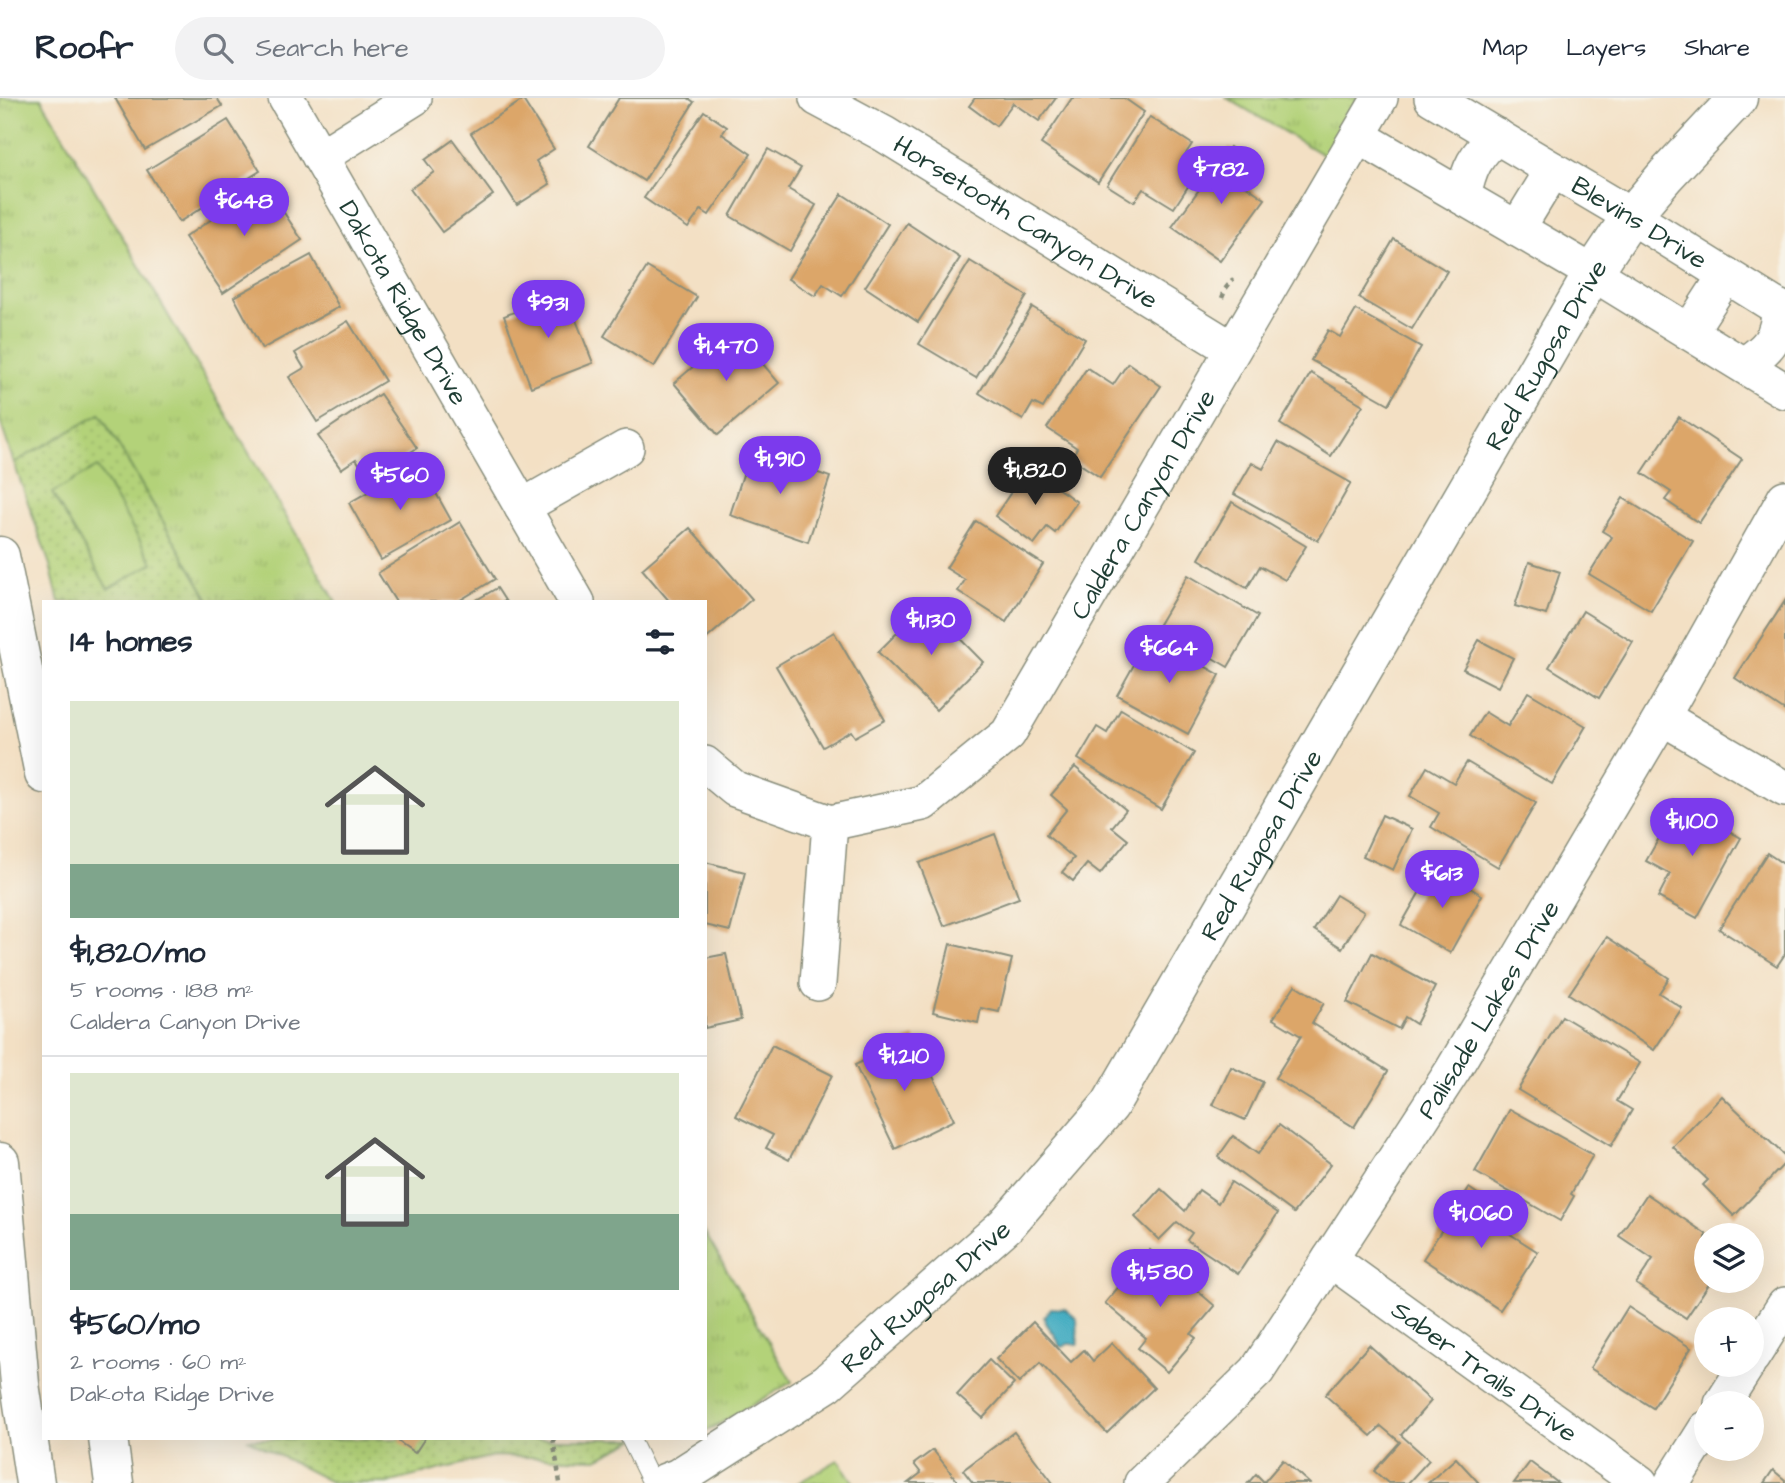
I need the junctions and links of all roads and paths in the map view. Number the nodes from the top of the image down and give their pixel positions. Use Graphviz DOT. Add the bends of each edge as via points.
graph roads {
  1 [pos="286,98"];
  2 [pos="414,98"];
  3 [pos="817,98"];
  4 [pos="1380,98"];
  5 [pos="1432,98"];
  6 [pos="1738,98"];
  7 [pos="1358,136"];
  8 [pos="1497,136"];
  9 [pos="320,157"];
  10 [pos="1553,170"];
  11 [pos="1463,197"];
  12 [pos="1632,216"];
  13 [pos="1517,229"];
  14 [pos="1594,273"];
  15 [pos="1726,275"];
  16 [pos="1782,310"];
  17 [pos="1689,332"];
  18 [pos="1232,349"];
  19 [pos="1744,365"];
  20 [pos="1785,391"];
  21 [pos="626,448"];
  22 [pos="1785,498"];
  23 [pos="522,507"];
  24 [pos="0,556"];
  25 [pos="5,597"];
  26 [pos="576,600"];
  27 [pos="1662,717"];
  28 [pos="42,765"];
  29 [pos="707,766"];
  30 [pos="1785,789"];
  31 [pos="830,823"];
  32 [pos="818,983"];
  33 [pos="0,1162"];
  34 [pos="1330,1259"];
  35 [pos="1785,1305"];
  36 [pos="1764,1338"];
  37 [pos="108,1440"];
  38 [pos="553,1440"];
  39 [pos="631,1440"];
  40 [pos="1694,1448"];
  41 [pos="36,1483"];
  42 [pos="114,1483"];
  43 [pos="561,1483"];
  44 [pos="652,1483"];
  45 [pos="666,1483"];
  46 [pos="1142,1483"];
  47 [pos="1640,1483"];
  48 [pos="1672,1483"];
  1 -- 9 [label="street, Dakota Ridge Drive"];
  2 -- 9 [label="street"];
  3 -- 18 [label="street, Horsetooth Canyon Drive" via="884,134"];
  4 -- 7 [label="street, Caldera Canyon Drive"];
  5 -- 8 [label="street, Blevins Drive"];
  6 -- 12 [label="street, Red Rugosa Drive"];
  7 -- 11 [label="street"];
  7 -- 18 [label="street, Caldera Canyon Drive"];
  8 -- 10 [label="street, Blevins Drive"];
  8 -- 11 [label="street" via="1468,172"];
  9 -- 23 [label="street, Dakota Ridge Drive"];
  10 -- 12 [label="street, Blevins Drive"];
  10 -- 13 [label="street, Blevins Drive"];
  11 -- 13 [label="street"];
  12 -- 14 [label="street, Red Rugosa Drive"];
  12 -- 15 [label="street, Blevins Drive"];
  13 -- 14 [label="street"];
  14 -- 17 [label="street"];
  14 -- 45 [label="street, Red Rugosa Drive" via="1110,1105 1006,1226 827,1383"];
  15 -- 16 [label="street, Blevins Drive"];
  15 -- 17 [label="street, Blevins Drive"];
  16 -- 19 [label="street, Blevins Drive" via="1767,349"];
  17 -- 19 [label="street"];
  18 -- 31 [label="street, Caldera Canyon Drive" via="1008,734 923,803"];
  19 -- 20 [label="street"];
  21 -- 23 [label="street"];
  22 -- 27 [label="street, Palisade Lakes Drive"];
  23 -- 26 [label="street, Dakota Ridge Drive"];
  24 -- 25 [label="street"];
  25 -- 28 [label="street"];
  27 -- 30 [label="street"];
  27 -- 34 [label="street, Palisade Lakes Drive" via="1454,1070"];
  29 -- 31 [label="street" via="735,789"];
  31 -- 32 [label="street"];
  33 -- 41 [label="street" via="20,1384"];
  34 -- 46 [label="street, Palisade Lakes Drive" via="1256,1371"];
  34 -- 47 [label="street, Saber Trails Drive"];
  35 -- 36 [label="street"];
  37 -- 42 [label="street"];
  38 -- 43 [label="path"];
  39 -- 44 [label="lane"];
  40 -- 48 [label="street"];
}
